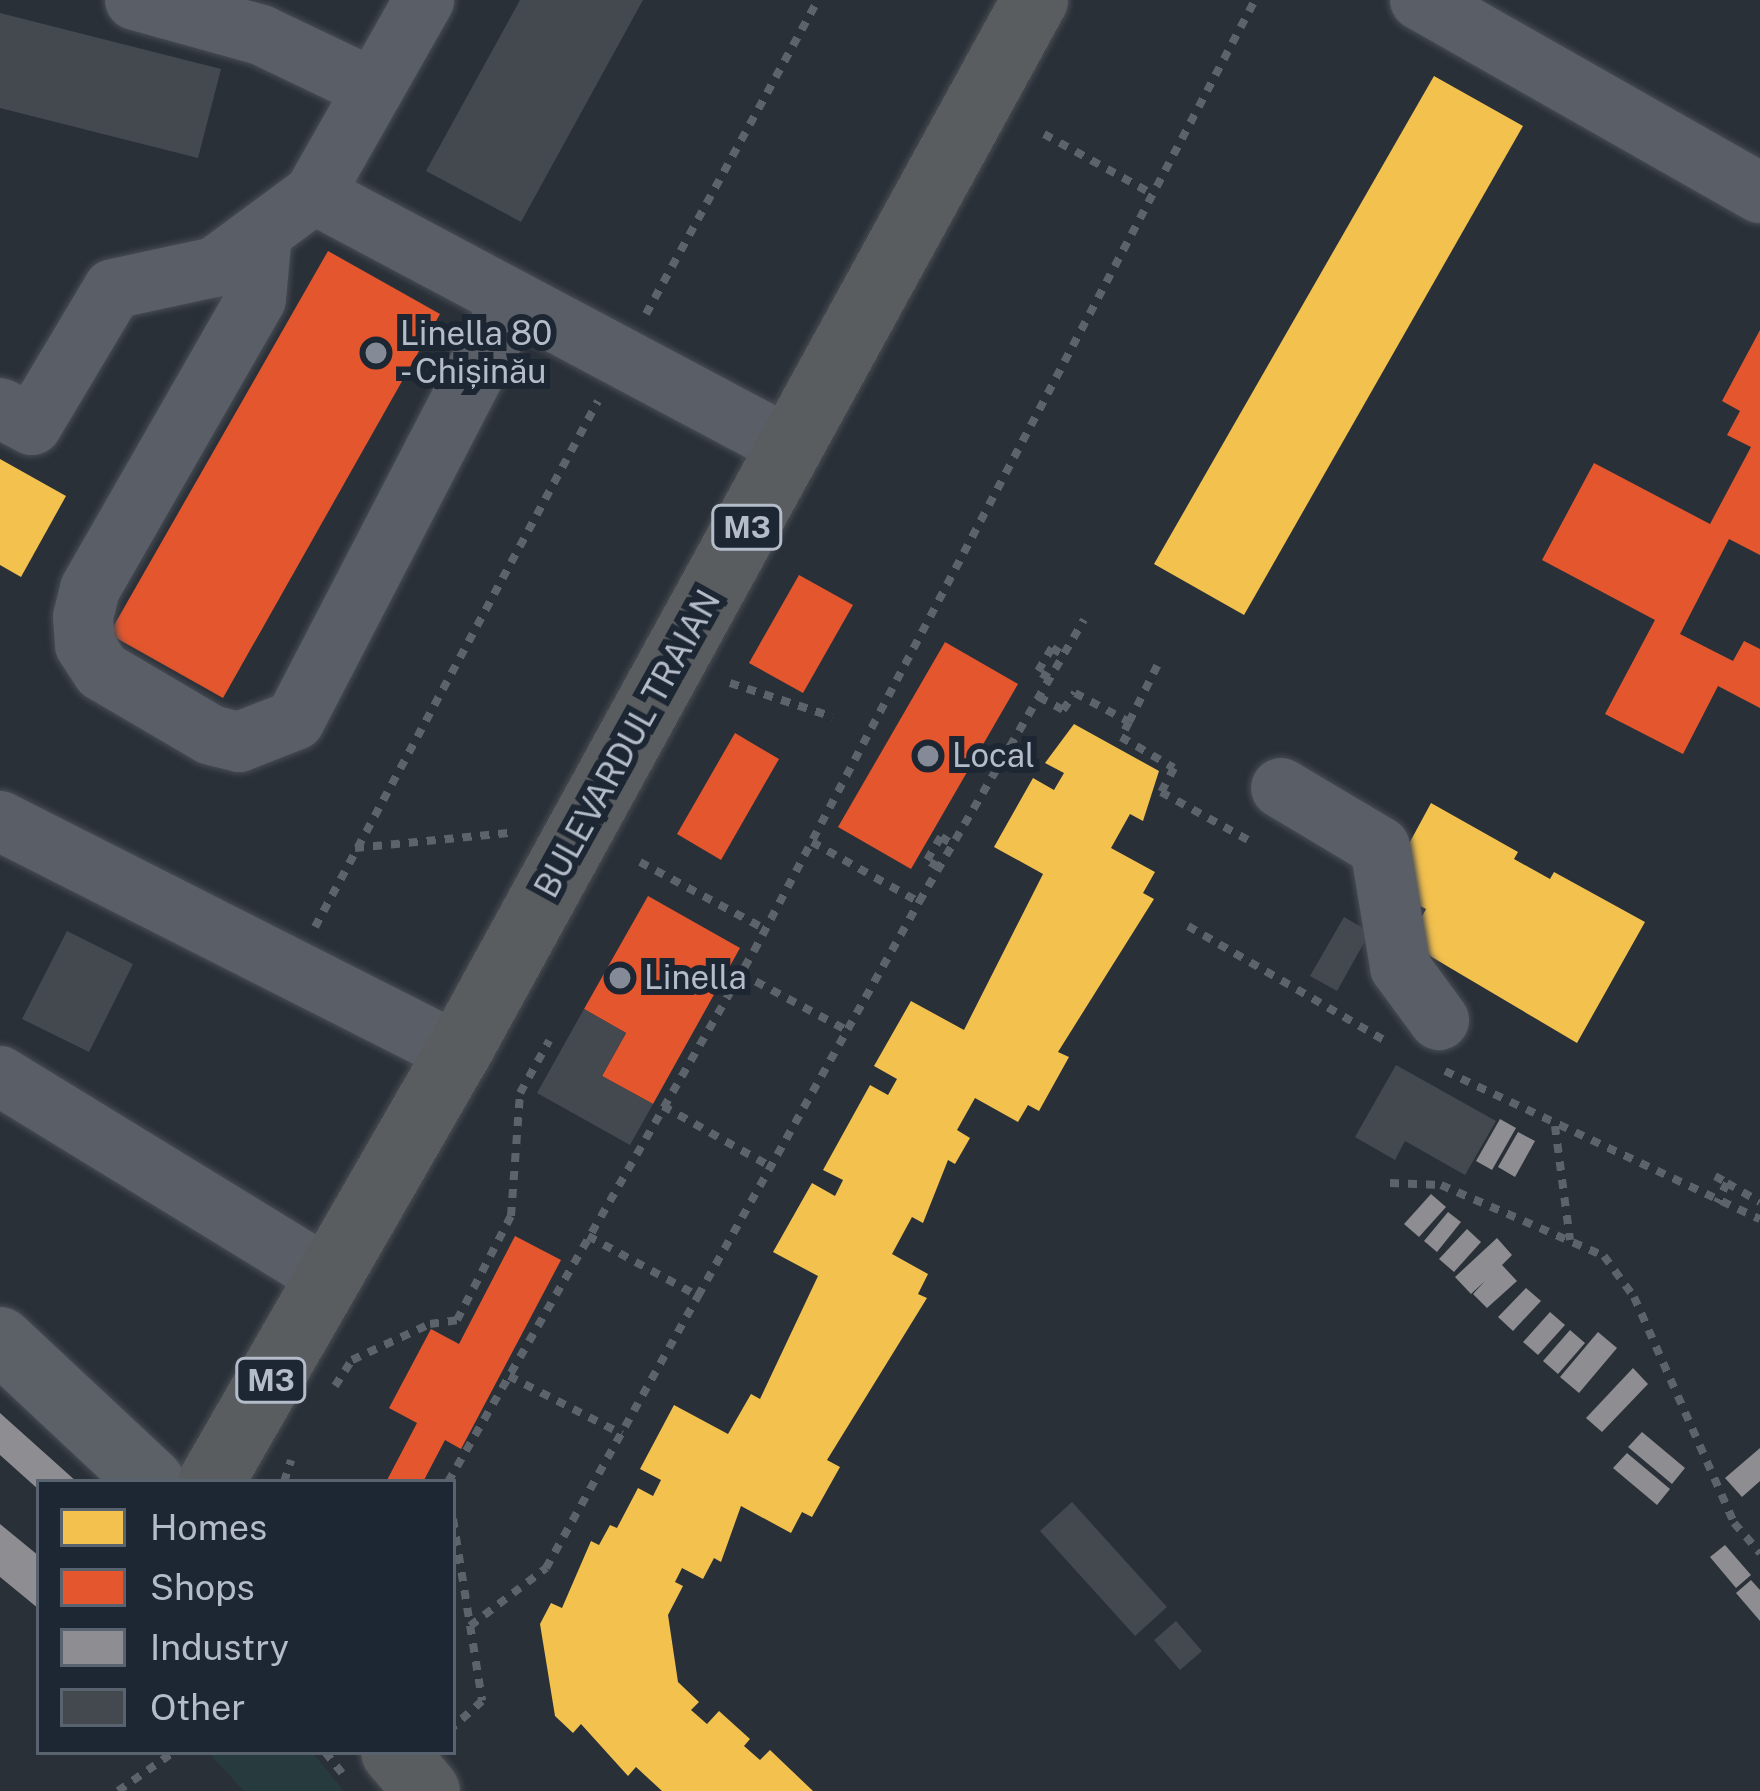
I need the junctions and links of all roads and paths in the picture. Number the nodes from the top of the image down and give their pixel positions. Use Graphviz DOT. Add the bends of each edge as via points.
graph roads {
  1 [pos="135,0"];
  2 [pos="424,0"];
  3 [pos="818,0"];
  4 [pos="1035,0"];
  5 [pos="1256,0"];
  6 [pos="1420,0"];
  7 [pos="374,89"];
  8 [pos="1044,134"];
  9 [pos="1760,193"];
  10 [pos="314,194"];
  11 [pos="1154,195"];
  12 [pos="262,232"];
  13 [pos="512,302"];
  14 [pos="620,360"];
  15 [pos="0,408"];
  16 [pos="790,447"];
  17 [pos="1084,620"];
  18 [pos="1159,662"];
  19 [pos="730,683"];
  20 [pos="1039,697"];
  21 [pos="833,717"];
  22 [pos="1129,722"];
  23 [pos="1281,788"];
  24 [pos="508,833"];
  25 [pos="1248,839"];
  26 [pos="812,842"];
  27 [pos="17,843"];
  28 [pos="355,848"];
  29 [pos="640,862"];
  30 [pos="919,902"];
  31 [pos="1188,926"];
  32 [pos="765,929"];
  33 [pos="294,970"];
  34 [pos="740,973"];
  35 [pos="848,1031"];
  36 [pos="549,1040"];
  37 [pos="1427,1046"];
  38 [pos="458,1053"];
  39 [pos="0,1076"];
  40 [pos="663,1106"];
  41 [pos="1555,1124"];
  42 [pos="773,1168"];
  43 [pos="1715,1176"];
  44 [pos="1390,1183"];
  45 [pos="1727,1183"];
  46 [pos="1760,1202"];
  47 [pos="1717,1203"];
  48 [pos="1760,1219"];
  49 [pos="588,1236"];
  50 [pos="1570,1240"];
  51 [pos="330,1278"];
  52 [pos="698,1296"];
  53 [pos="0,1340"];
  54 [pos="509,1376"];
  55 [pos="331,1393"];
  56 [pos="622,1434"];
  57 [pos="301,1441"];
  58 [pos="149,1479"];
  59 [pos="213,1479"];
  60 [pos="285,1479"];
  61 [pos="450,1479"];
  62 [pos="456,1538"];
  63 [pos="1760,1553"];
  64 [pos="470,1626"];
  65 [pos="456,1724"];
  66 [pos="170,1755"];
  67 [pos="397,1755"];
  68 [pos="118,1791"];
  69 [pos="427,1791"];
  1 -- 7 [label="lane" via="261,35"];
  2 -- 7 [label="lane"];
  3 -- 14 [label="path"];
  4 -- 16 [label="highway, BULEVARDUL TRAIAN / M3"];
  5 -- 11 [label="path"];
  6 -- 9 [label="lane"];
  7 -- 10 [label="lane"];
  8 -- 11 [label="path"];
  10 -- 12 [label="lane"];
  10 -- 13 [label="lane"];
  11 -- 26 [label="path"];
  12 -- 13 [label="lane" via="256,299 90,589 83,617 85,645 102,671 211,735 238,742 295,720"];
  12 -- 15 [label="lane" via="215,267 112,289 32,424"];
  13 -- 14 [label="lane"];
  14 -- 16 [label="lane"];
  14 -- 28 [label="path"];
  16 -- 38 [label="highway, BULEVARDUL TRAIAN / M3"];
  17 -- 20 [label="path"];
  18 -- 22 [label="path"];
  19 -- 21 [label="path"];
  20 -- 22 [label="path" via="1063,710 1075,693"];
  20 -- 30 [label="path"];
  22 -- 25 [label="path" via="1121,737 1174,768 1161,792"];
  23 -- 37 [label="lane" via="1380,847 1400,967"];
  24 -- 28 [label="path"];
  26 -- 30 [label="path"];
  26 -- 32 [label="path"];
  27 -- 33 [label="lane"];
  28 -- 33 [label="path"];
  29 -- 32 [label="path"];
  30 -- 35 [label="path"];
  31 -- 37 [label="path"];
  32 -- 34 [label="path"];
  33 -- 38 [label="lane"];
  34 -- 35 [label="path"];
  34 -- 40 [label="path"];
  35 -- 42 [label="path"];
  36 -- 55 [label="path" via="520,1093 511,1216 457,1320 352,1360"];
  37 -- 41 [label="path"];
  38 -- 51 [label="highway, BULEVARDUL TRAIAN / M3"];
  39 -- 51 [label="lane"];
  40 -- 42 [label="path"];
  40 -- 49 [label="path"];
  41 -- 47 [label="path"];
  41 -- 50 [label="path"];
  42 -- 52 [label="path"];
  43 -- 45 [label="path"];
  44 -- 50 [label="path" via="1441,1185"];
  45 -- 46 [label="path"];
  45 -- 47 [label="path"];
  47 -- 48 [label="path"];
  49 -- 52 [label="path"];
  49 -- 54 [label="path"];
  50 -- 63 [label="path" via="1604,1256 1634,1297 1734,1523"];
  51 -- 59 [label="highway, BULEVARDUL TRAIAN / M3"];
  52 -- 56 [label="path"];
  53 -- 58 [label="main road"];
  54 -- 56 [label="path"];
  54 -- 61 [label="path"];
  56 -- 64 [label="path" via="546,1568"];
  57 -- 60 [label="path"];
  62 -- 64 [label="path"];
  64 -- 65 [label="path" via="482,1701"];
  66 -- 68 [label="path"];
  67 -- 69 [label="highway"];
}
